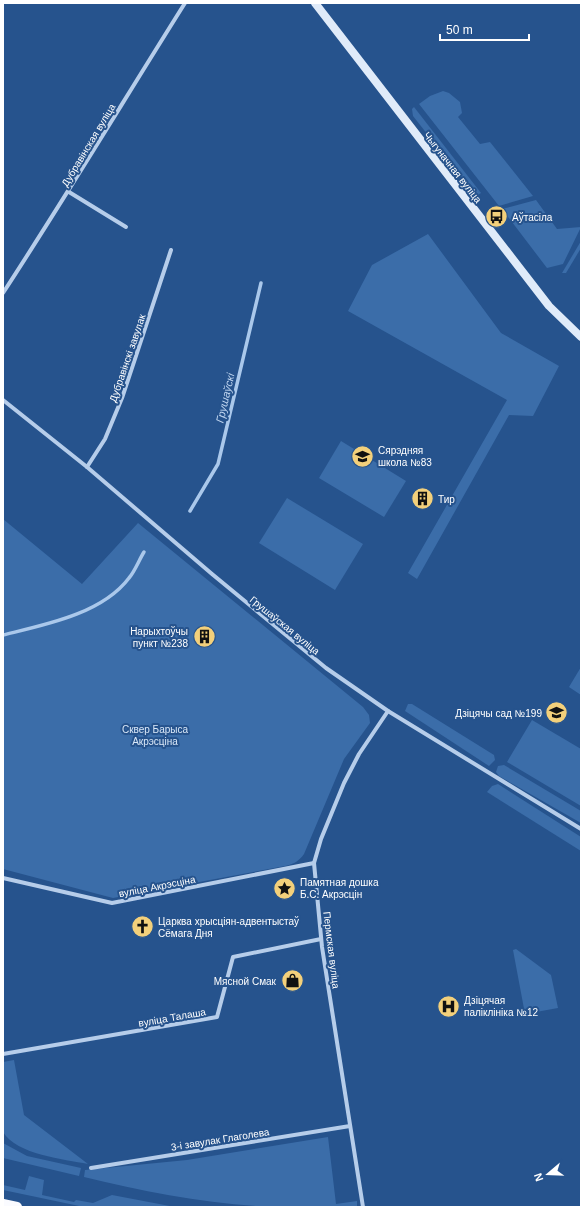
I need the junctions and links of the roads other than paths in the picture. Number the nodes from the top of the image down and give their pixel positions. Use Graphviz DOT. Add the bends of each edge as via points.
graph roads {
  1 [pos="185,3"];
  2 [pos="315,3"];
  3 [pos="69,192"];
  4 [pos="126,227"];
  5 [pos="171,250"];
  6 [pos="3,293"];
  7 [pos="581,337"];
  8 [pos="3,400"];
  9 [pos="87,467"];
  10 [pos="388,711"];
  11 [pos="581,829"];
  12 [pos="314,863"];
  13 [pos="3,878"];
  14 [pos="322,939"];
  15 [pos="3,1054"];
  16 [pos="350,1126"];
  17 [pos="91,1168"];
  18 [pos="3,1204"];
  19 [pos="16,1207"];
  20 [pos="363,1207"];
  1 -- 3 [label="street, Дубравінская вуліца"];
  2 -- 7 [label="main road, Чыгуначная вуліца" via="540,295"];
  3 -- 4 [label="street"];
  3 -- 6 [label="street, Дубравінская вуліца"];
  5 -- 9 [label="street, Дубравінскі завулак" via="122,398 105,439"];
  8 -- 9 [label="street, Грушаўская вуліца"];
  9 -- 10 [label="street, Грушаўская вуліца" via="287,637"];
  10 -- 11 [label="street, Грушаўская вуліца"];
  10 -- 12 [label="street, Пермская вуліца" via="359,754 344,783"];
  12 -- 13 [label="street, вуліца Акрэсціна" via="112,903"];
  12 -- 14 [label="street, Пермская вуліца"];
  14 -- 15 [label="street, вуліца Талаша" via="233,957 217,1017"];
  14 -- 16 [label="street, Пермская вуліца"];
  16 -- 17 [label="street, 3-і завулак Глаголева"];
  16 -- 20 [label="street, Пермская вуліца"];
  18 -- 19 [label="main road"];
}
